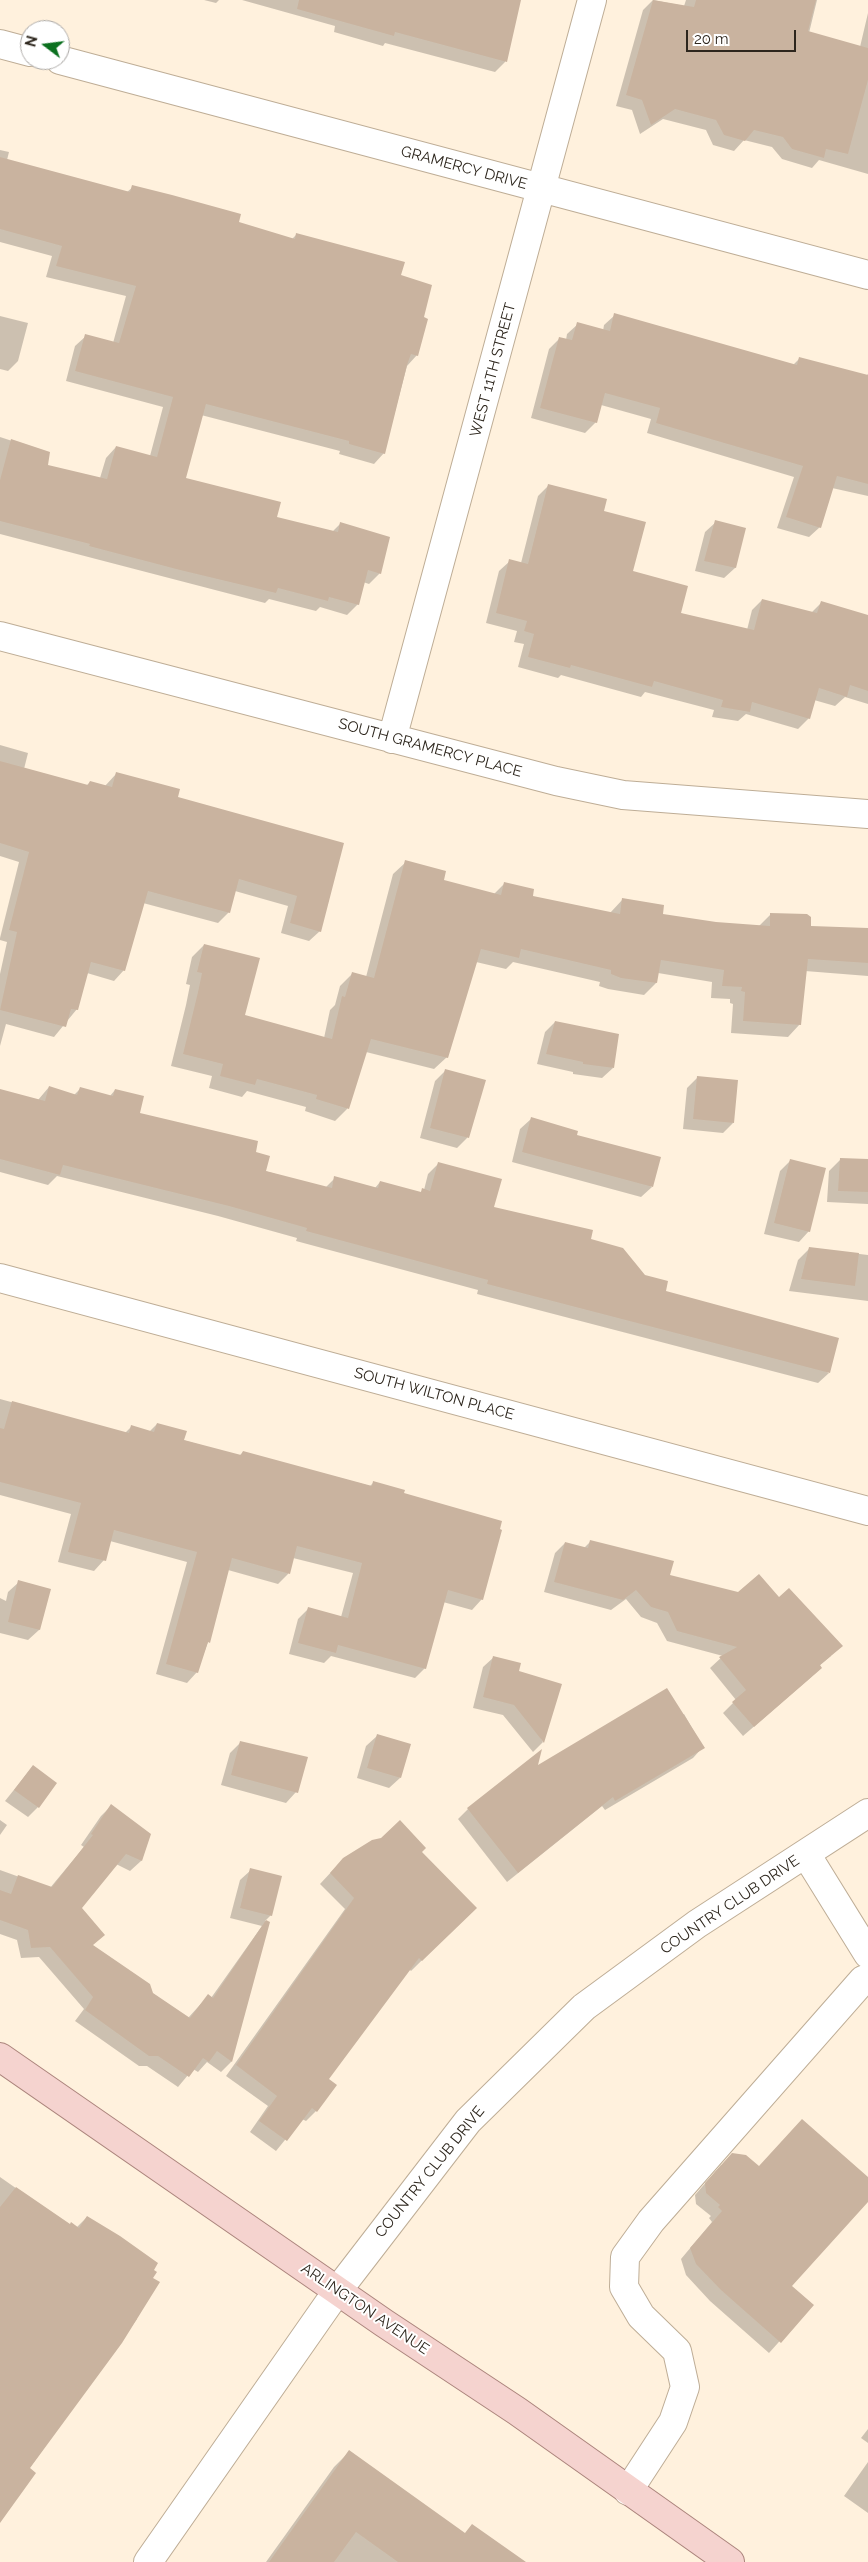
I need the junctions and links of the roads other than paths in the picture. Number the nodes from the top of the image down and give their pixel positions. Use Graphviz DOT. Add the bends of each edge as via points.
graph roads {
  1 [pos="592,0"];
  2 [pos="0,44"];
  3 [pos="20,49"];
  4 [pos="70,63"];
  5 [pos="542,188"];
  6 [pos="868,276"];
  7 [pos="0,636"];
  8 [pos="392,739"];
  9 [pos="868,814"];
  10 [pos="0,1278"];
  11 [pos="868,1511"];
  12 [pos="868,1813"];
  13 [pos="806,1854"];
  14 [pos="868,1954"];
  15 [pos="868,1978"];
  16 [pos="0,2056"];
  17 [pos="338,2290"];
  18 [pos="628,2491"];
  19 [pos="148,2562"];
  20 [pos="730,2562"];
  1 -- 5 [label="street, WEST 11TH STREET"];
  2 -- 3 [label="street"];
  4 -- 5 [label="street, GRAMERCY DRIVE"];
  5 -- 6 [label="street, GRAMERCY DRIVE"];
  5 -- 8 [label="street, WEST 11TH STREET"];
  7 -- 8 [label="street, SOUTH GRAMERCY PLACE"];
  8 -- 9 [label="street, SOUTH GRAMERCY PLACE" via="623,795"];
  10 -- 11 [label="street, SOUTH WILTON PLACE"];
  12 -- 13 [label="street, COUNTRY CLUB DRIVE"];
  13 -- 14 [label="street"];
  13 -- 17 [label="street, COUNTRY CLUB DRIVE" via="697,1924 584,2007 468,2121"];
  15 -- 18 [label="street" via="651,2221 625,2257 624,2286 641,2316 677,2351 685,2387 673,2422"];
  16 -- 17 [label="main road, ARLINGTON AVENUE"];
  17 -- 18 [label="main road, ARLINGTON AVENUE"];
  17 -- 19 [label="street, COUNTRY CLUB DRIVE"];
  18 -- 20 [label="main road, ARLINGTON AVENUE"];
}
